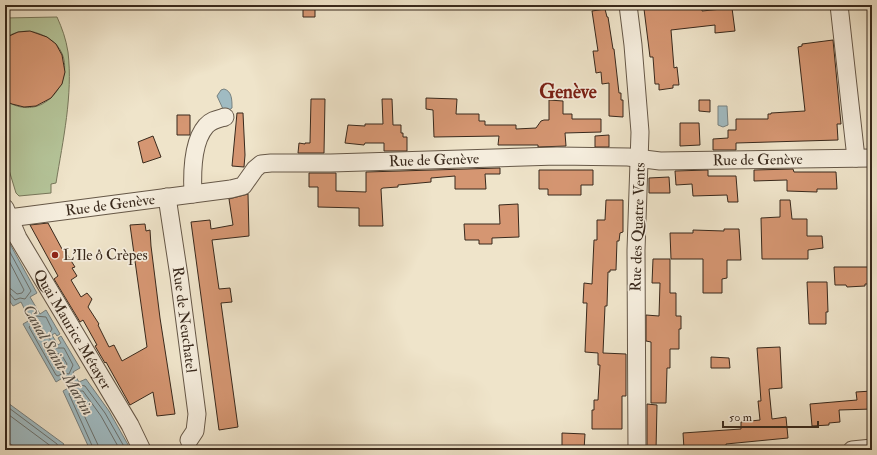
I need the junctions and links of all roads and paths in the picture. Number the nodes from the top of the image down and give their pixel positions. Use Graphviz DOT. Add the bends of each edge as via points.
graph roads {
  1 [pos="628,5"];
  2 [pos="839,5"];
  3 [pos="225,116"];
  4 [pos="640,158"];
  5 [pos="864,158"];
  6 [pos="193,194"];
  7 [pos="167,197"];
  8 [pos="7,213"];
  9 [pos="189,440"];
  10 [pos="872,448"];
  11 [pos="142,450"];
  12 [pos="637,450"];
  13 [pos="852,450"];
  1 -- 4 [label="street, Rue des Quatre Vents" via="640,132"];
  2 -- 5 [label="street"];
  3 -- 6 [label="street" via="212,121 199,138 193,166"];
  4 -- 5 [label="street, Rue de Genève" via="660,161"];
  4 -- 6 [label="street, Rue de Genève" via="557,156 271,163 261,164 243,186"];
  4 -- 12 [label="street, Rue des Quatre Vents" via="636,250"];
  6 -- 7 [label="street, Rue de Genève"];
  7 -- 8 [label="street, Rue de Genève"];
  7 -- 9 [label="street, Rue de Neuchatel" via="180,276 197,414 195,431"];
  8 -- 11 [label="street, Quai Maurice Métayer" via="39,275 130,425"];
  10 -- 13 [label="street"];
}
